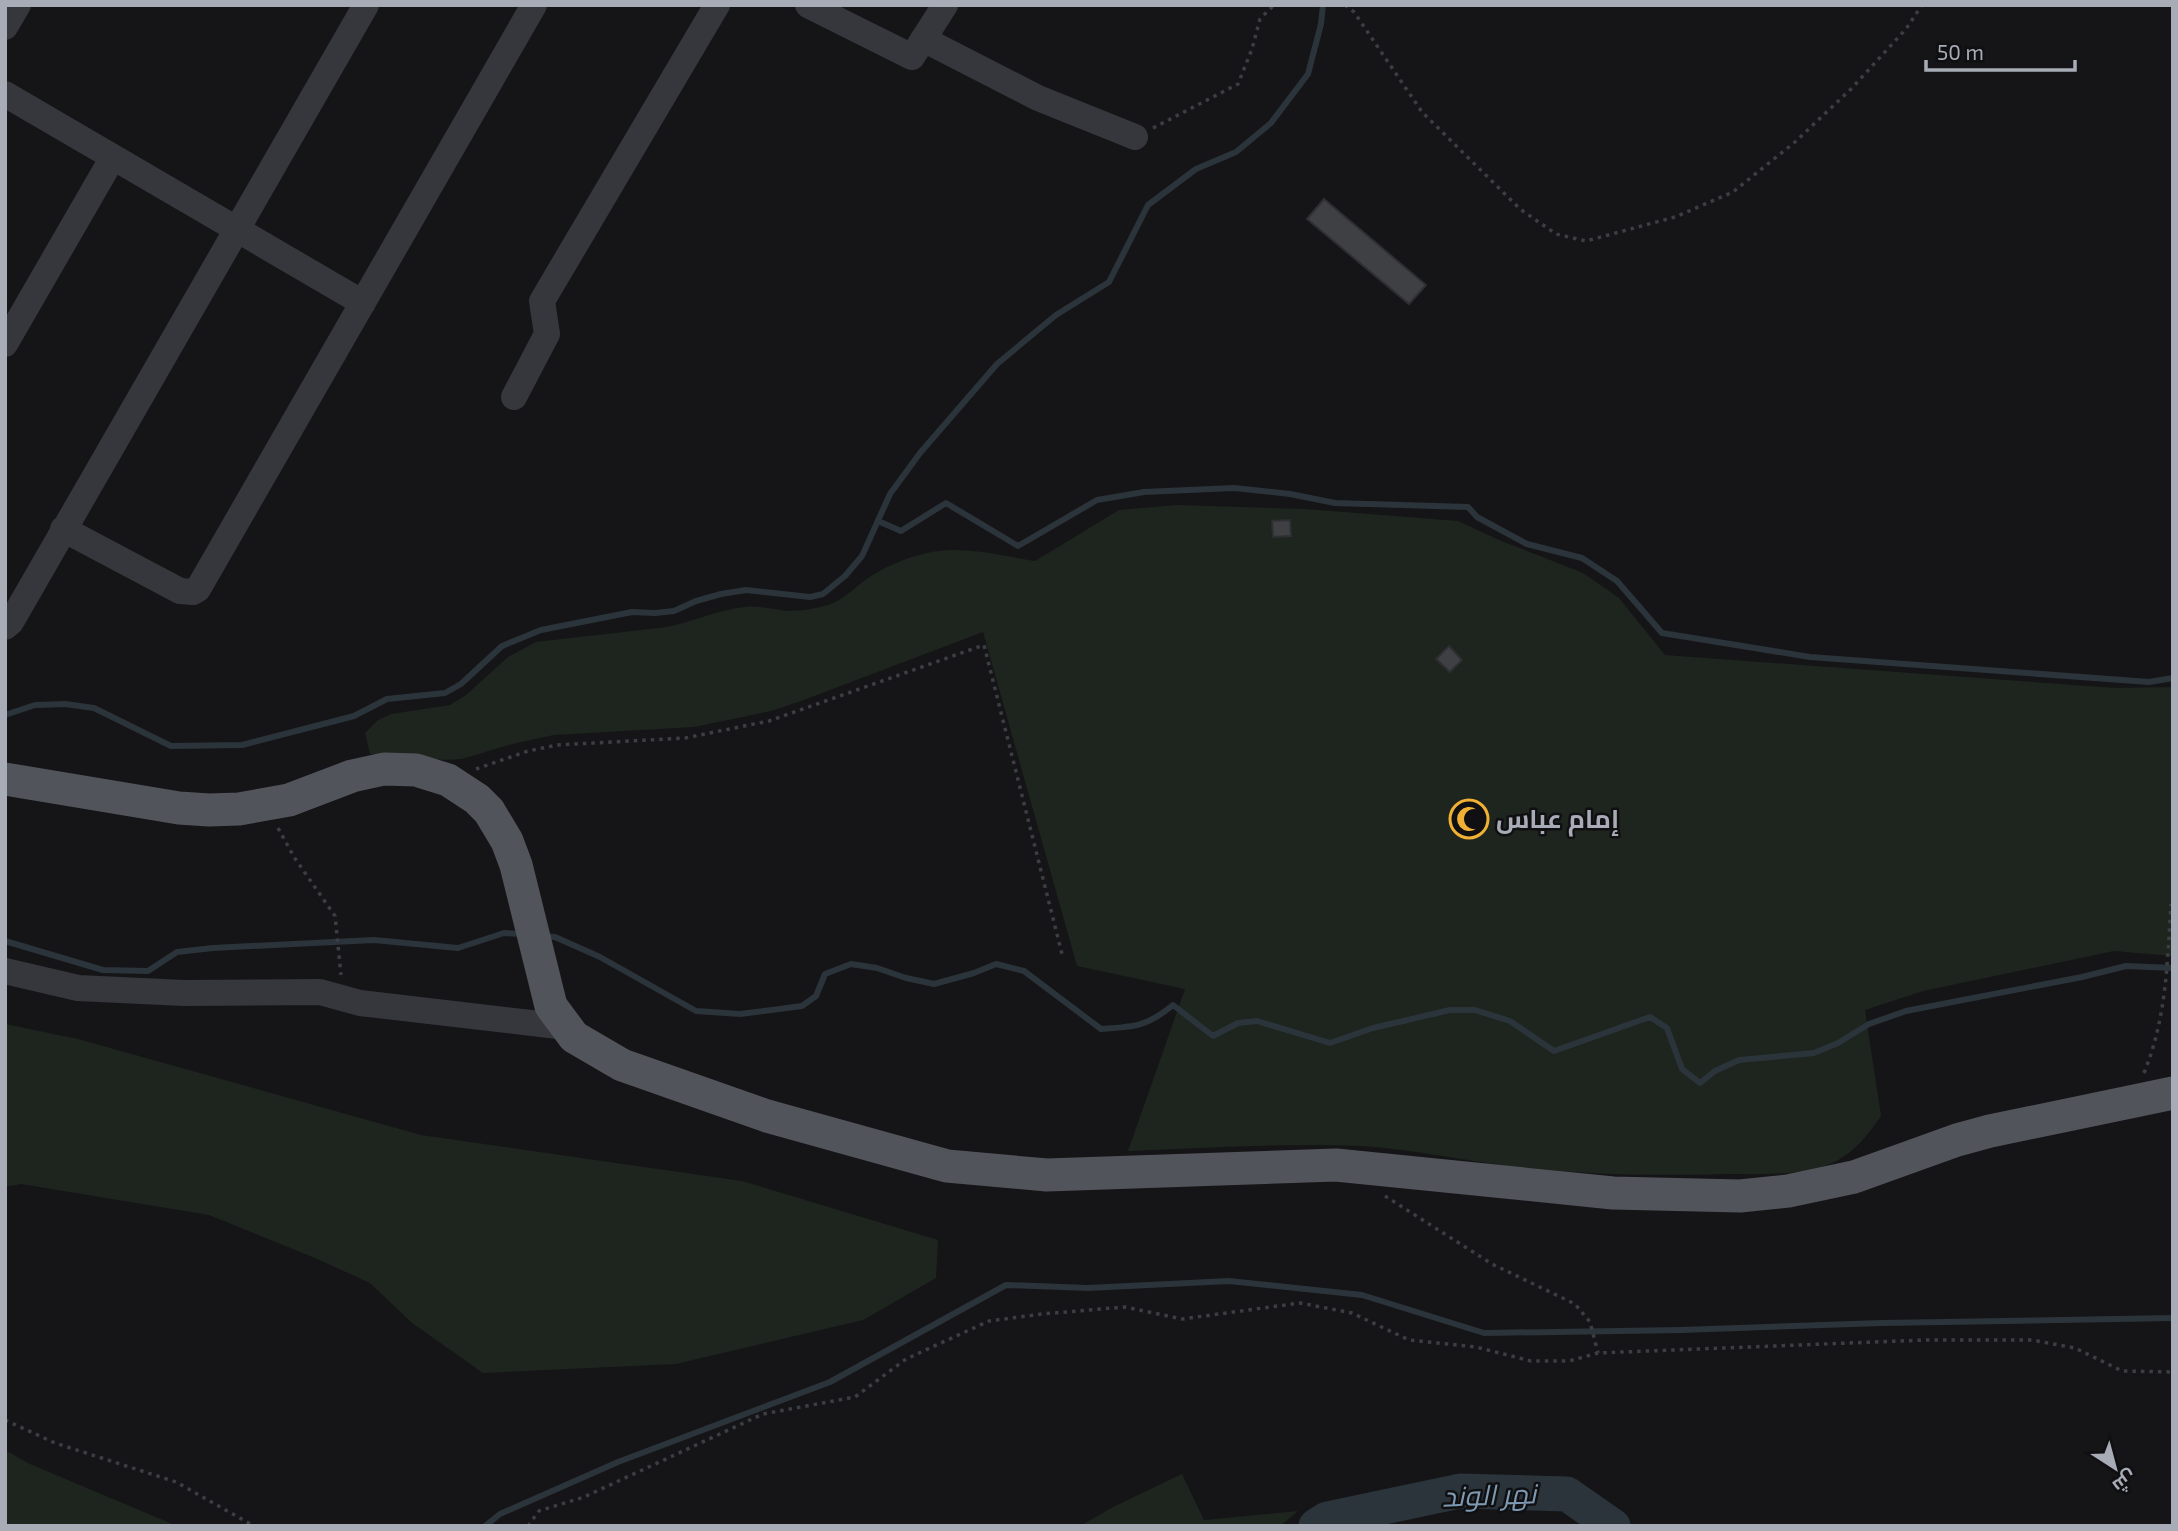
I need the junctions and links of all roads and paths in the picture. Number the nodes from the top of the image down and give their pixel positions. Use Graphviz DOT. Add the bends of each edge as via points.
graph roads {
  1 [pos="18,5"];
  2 [pos="366,5"];
  3 [pos="534,5"];
  4 [pos="717,5"];
  5 [pos="808,5"];
  6 [pos="945,5"];
  7 [pos="1274,5"];
  8 [pos="1345,5"];
  9 [pos="1922,5"];
  10 [pos="5,27"];
  11 [pos="923,39"];
  12 [pos="5,94"];
  13 [pos="1135,136"];
  14 [pos="113,157"];
  15 [pos="237,229"];
  16 [pos="363,303"];
  17 [pos="5,344"];
  18 [pos="514,397"];
  19 [pos="64,529"];
  20 [pos="5,627"];
  21 [pos="5,779"];
  22 [pos="448,780"];
  23 [pos="264,805"];
  24 [pos="2171,904"];
  25 [pos="1063,958"];
  26 [pos="340,961"];
  27 [pos="5,971"];
  28 [pos="566,1027"];
  29 [pos="2173,1093"];
  30 [pos="2133,1101"];
  31 [pos="1377,1191"];
  32 [pos="1598,1353"];
  33 [pos="2173,1372"];
  34 [pos="5,1420"];
  35 [pos="254,1526"];
  36 [pos="528,1526"];
  1 -- 10 [label="street"];
  2 -- 15 [label="street"];
  3 -- 16 [label="street"];
  4 -- 18 [label="street" via="542,301 547,334"];
  5 -- 11 [label="street" via="912,57"];
  6 -- 11 [label="street"];
  7 -- 13 [label="path" via="1260,19 1238,84"];
  8 -- 9 [label="path" via="1422,112 1520,209 1556,234 1586,241 1675,217 1733,192 1851,89"];
  11 -- 13 [label="street" via="1038,98"];
  12 -- 14 [label="street"];
  14 -- 15 [label="street"];
  14 -- 17 [label="street"];
  15 -- 16 [label="street"];
  15 -- 19 [label="street"];
  16 -- 19 [label="street" via="198,589 180,591"];
  19 -- 20 [label="street"];
  21 -- 23 [label="main road" via="179,807 209,810"];
  22 -- 23 [label="main road" via="416,770 384,769"];
  22 -- 25 [label="path" via="557,745 685,738 769,721 984,645"];
  22 -- 28 [label="main road" via="477,799 499,826 516,865 551,1006"];
  23 -- 26 [label="path" via="335,916"];
  24 -- 30 [label="path" via="2156,1042"];
  27 -- 28 [label="street" via="79,988 320,992 360,1003"];
  28 -- 30 [label="main road" via="573,1037 622,1065 767,1116 947,1166 1047,1175 1336,1165 1613,1193 1740,1196 1854,1177 1957,1140"];
  29 -- 30 [label="main road"];
  31 -- 32 [label="path" via="1492,1264 1576,1304 1590,1322"];
  32 -- 33 [label="path" via="2032,1340 2075,1348 2122,1371"];
  32 -- 36 [label="path" via="1569,1361 1531,1361 1476,1347 1409,1340 1352,1313 1300,1303 1182,1319 1125,1307 989,1321 906,1359 855,1397 763,1415 584,1497 539,1511"];
  34 -- 35 [label="path" via="55,1443 176,1482"];
}
